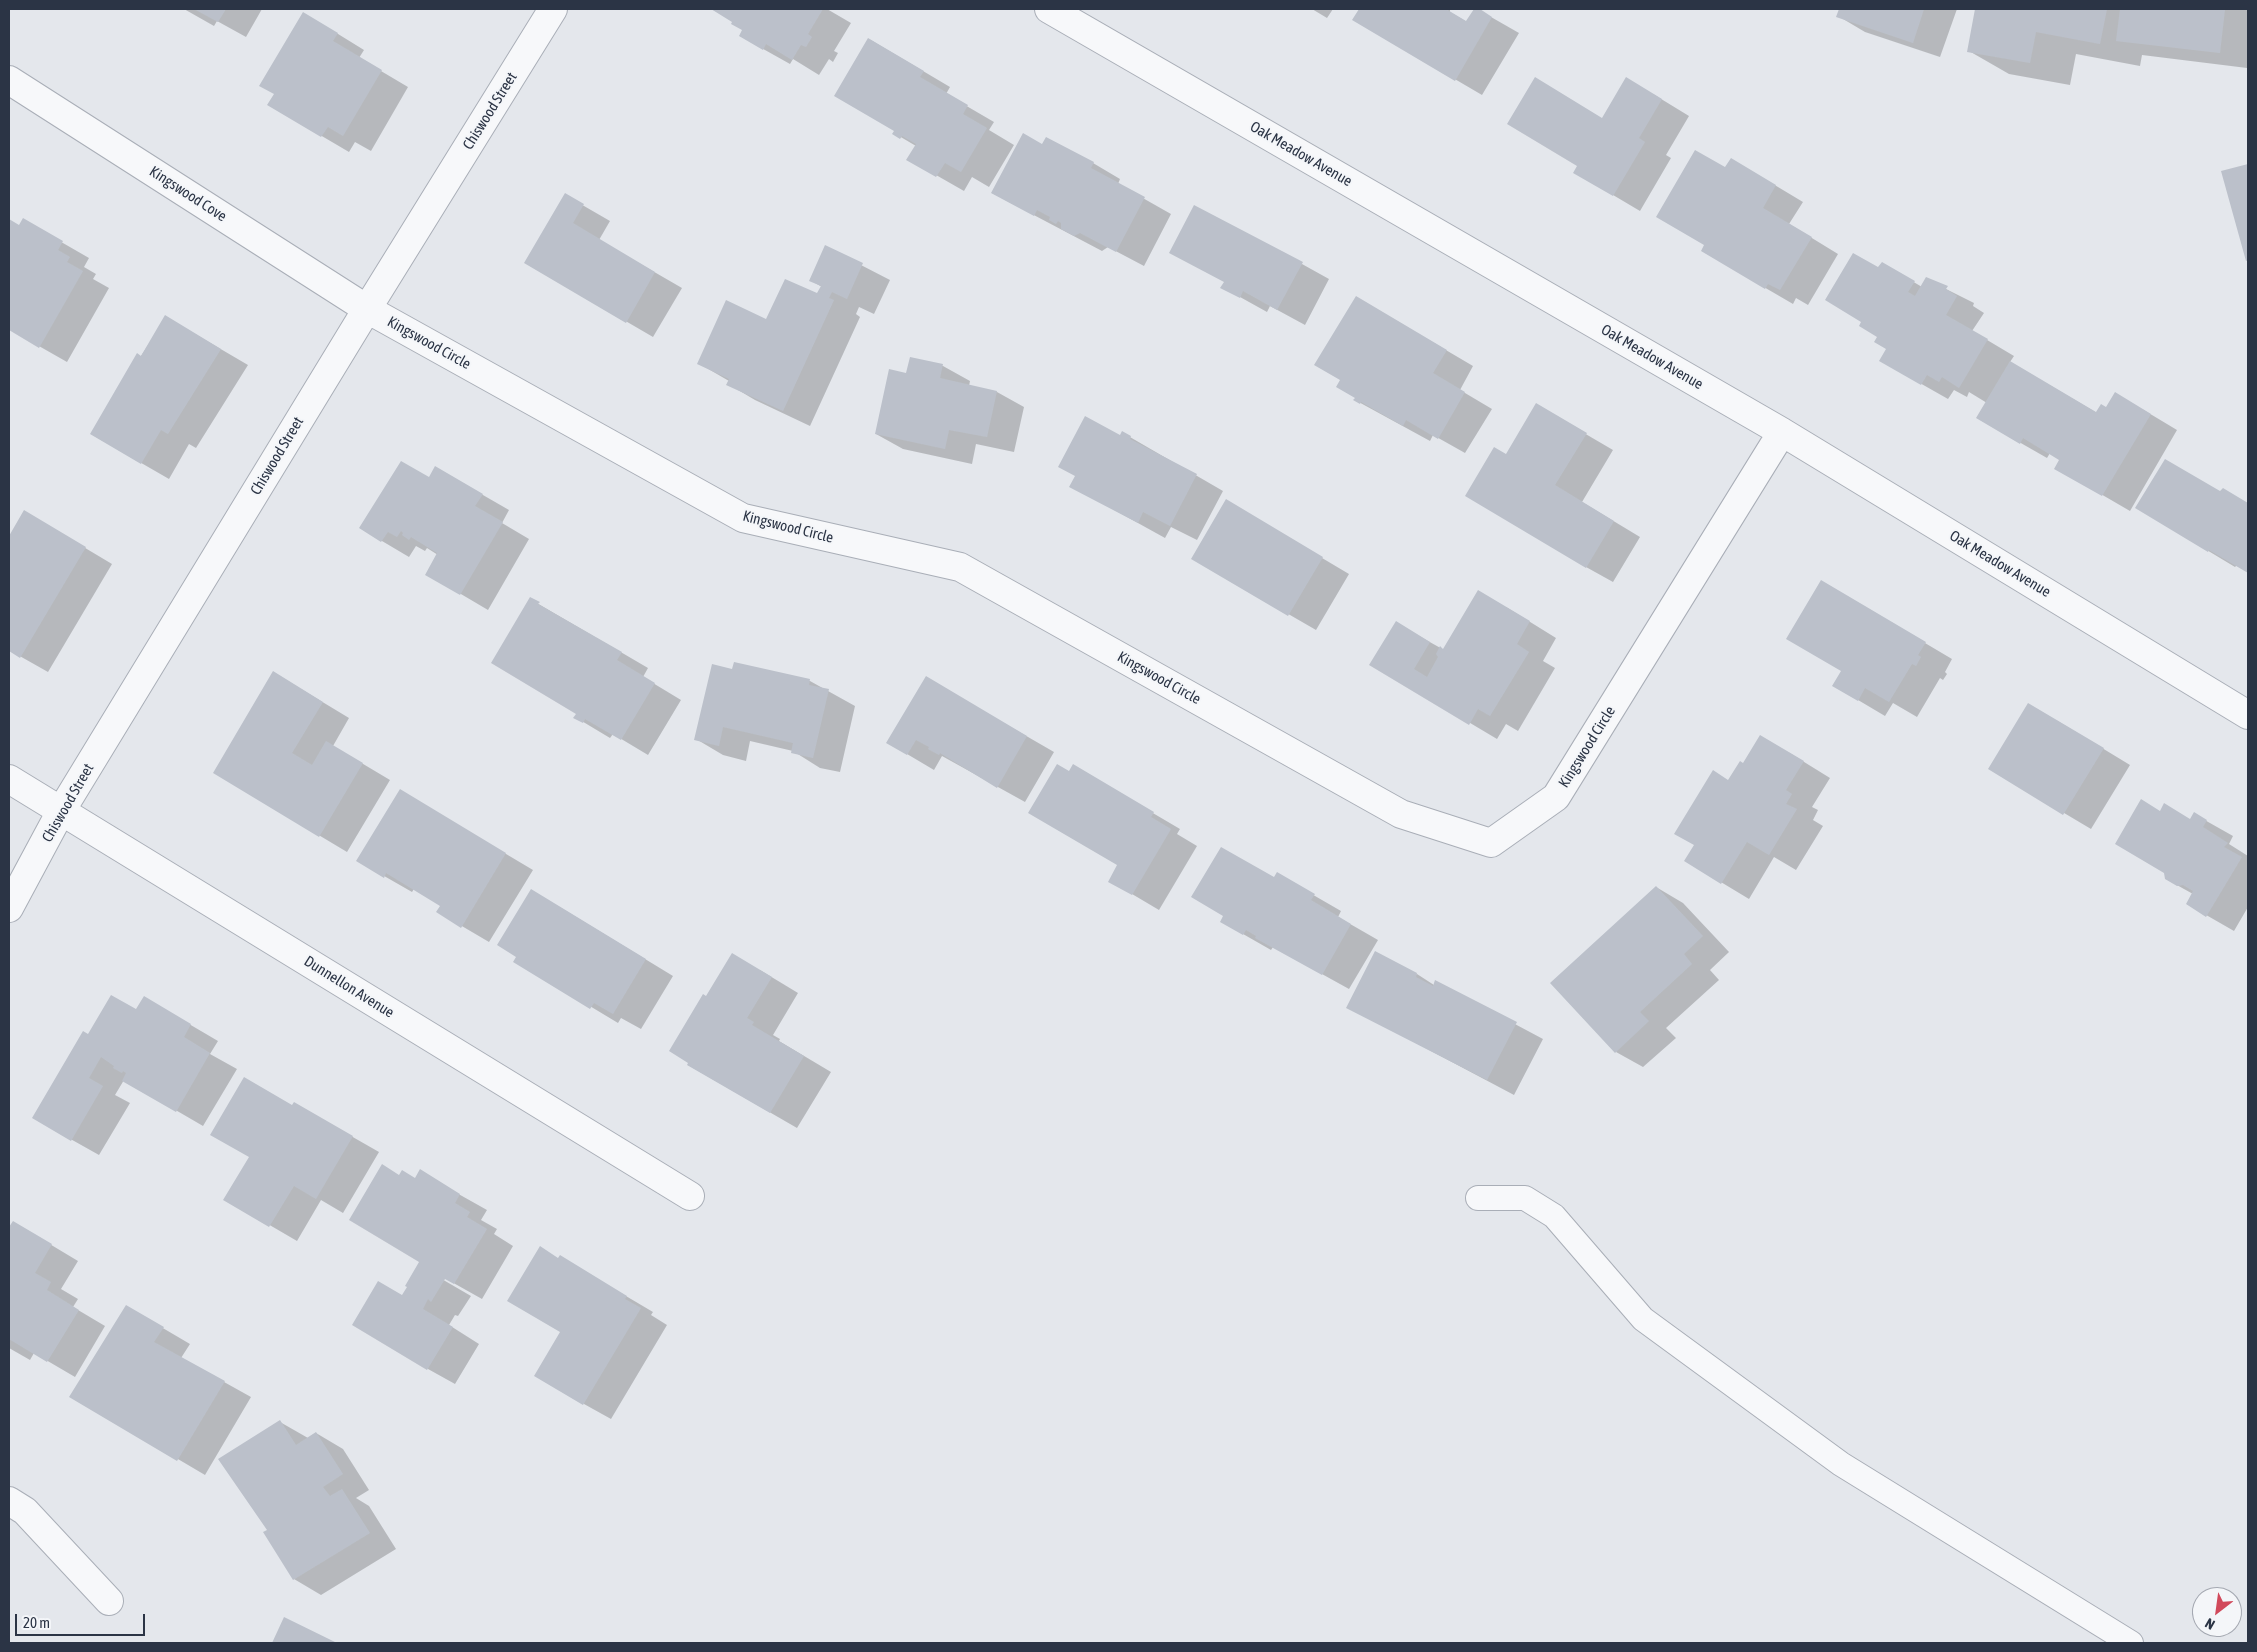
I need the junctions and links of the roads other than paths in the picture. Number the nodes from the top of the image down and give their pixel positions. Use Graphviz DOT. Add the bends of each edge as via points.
graph roads {
  1 [pos="553,9"];
  2 [pos="1050,9"];
  3 [pos="9,80"];
  4 [pos="367,308"];
  5 [pos="1782,432"];
  6 [pos="2248,715"];
  7 [pos="9,779"];
  8 [pos="61,811"];
  9 [pos="9,908"];
  10 [pos="690,1196"];
  11 [pos="1478,1198"];
  12 [pos="9,1500"];
  13 [pos="109,1601"];
  14 [pos="2130,1643"];
  1 -- 4 [label="street, Chiswood Street"];
  2 -- 5 [label="street, Oak Meadow Avenue"];
  3 -- 4 [label="street, Kingswood Cove"];
  4 -- 5 [label="street, Kingswood Circle" via="744,518 960,567 1401,814 1491,843 1556,797"];
  4 -- 8 [label="street, Chiswood Street"];
  5 -- 6 [label="street, Oak Meadow Avenue"];
  7 -- 8 [label="street, Dunnellon Avenue"];
  8 -- 9 [label="street, Chiswood Street"];
  8 -- 10 [label="street, Dunnellon Avenue"];
  11 -- 14 [label="lane" via="1525,1198 1554,1216 1643,1319 1840,1464"];
  12 -- 13 [label="street" via="25,1511"];
}
